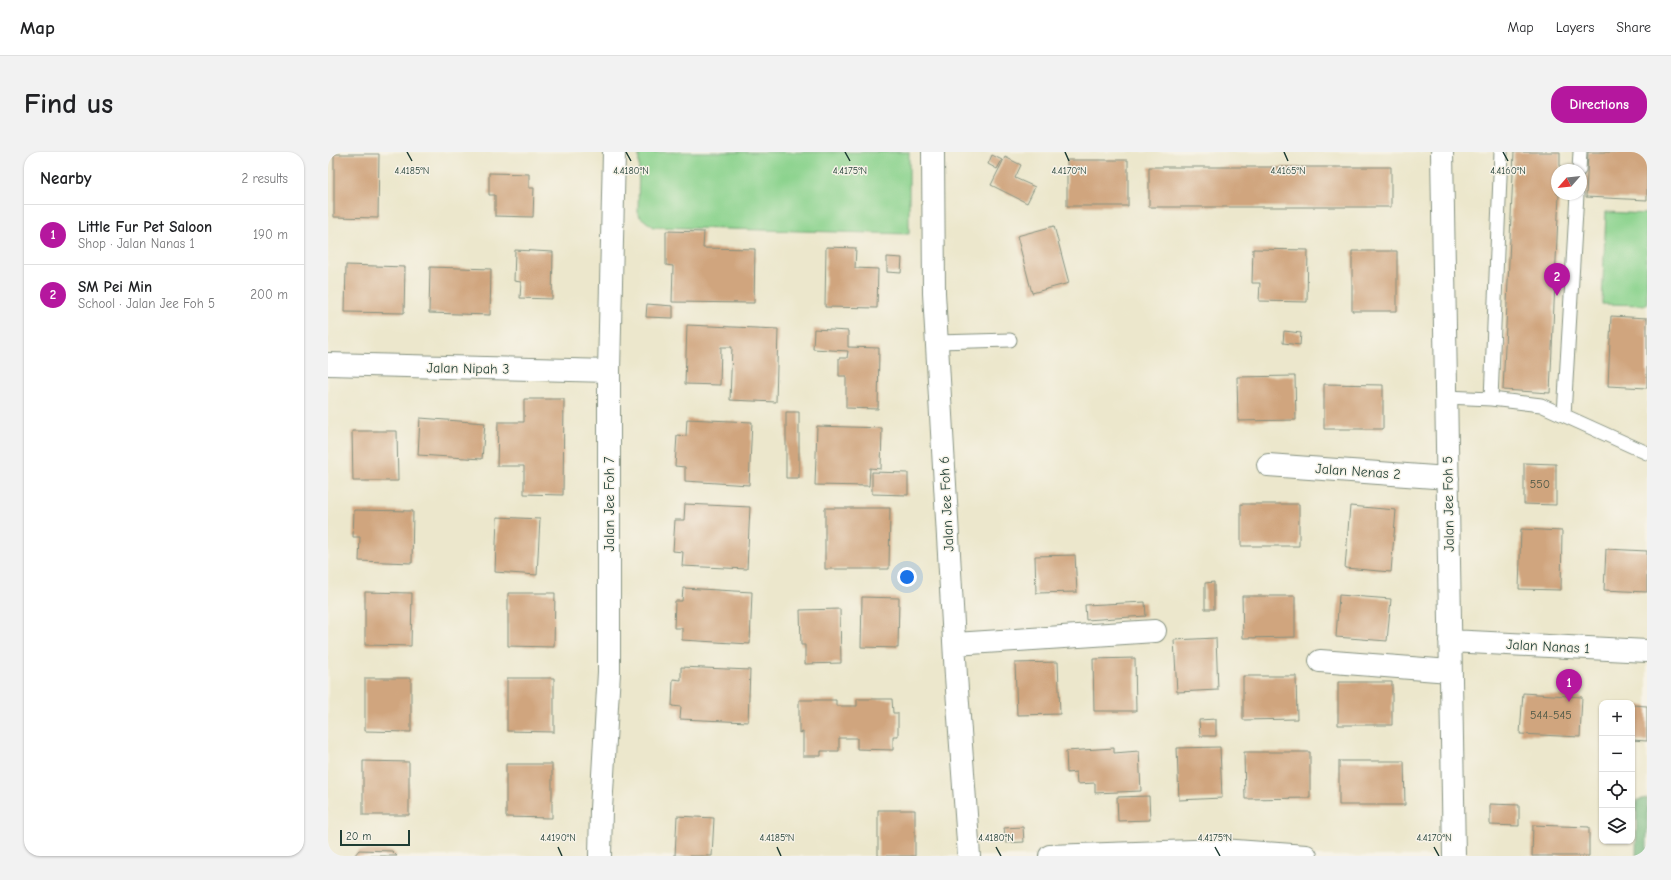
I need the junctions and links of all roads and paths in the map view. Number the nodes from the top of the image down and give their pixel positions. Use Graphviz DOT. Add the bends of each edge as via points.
graph roads {
  1 [pos="614,152"];
  2 [pos="933,152"];
  3 [pos="1442,152"];
  4 [pos="1501,152"];
  5 [pos="1580,152"];
  6 [pos="1579,164"];
  7 [pos="1577,200"];
  8 [pos="1010,340"];
  9 [pos="937,342"];
  10 [pos="328,364"];
  11 [pos="609,371"];
  12 [pos="1446,397"];
  13 [pos="1491,399"];
  14 [pos="1564,415"];
  15 [pos="1647,453"];
  16 [pos="1268,465"];
  17 [pos="1448,478"];
  18 [pos="1155,631"];
  19 [pos="1450,642"];
  20 [pos="955,644"];
  21 [pos="1647,651"];
  22 [pos="1320,661"];
  23 [pos="1450,671"];
  24 [pos="600,856"];
  25 [pos="969,856"];
  26 [pos="1050,856"];
  27 [pos="1306,856"];
  28 [pos="1454,856"];
  1 -- 11 [label="street, Jalan Jee Foh 7"];
  2 -- 9 [label="street, Jalan Jee Foh 6"];
  3 -- 12 [label="street, Jalan Jee Foh 5"];
  4 -- 13 [label="lane"];
  5 -- 6 [label="lane"];
  7 -- 14 [label="lane"];
  8 -- 9 [label="lane"];
  9 -- 20 [label="street, Jalan Jee Foh 6"];
  10 -- 11 [label="street, Jalan Nipah 3"];
  11 -- 24 [label="street, Jalan Jee Foh 7" via="609,672"];
  12 -- 13 [label="lane"];
  12 -- 17 [label="street, Jalan Jee Foh 5"];
  13 -- 14 [label="lane" via="1541,405"];
  14 -- 15 [label="lane"];
  16 -- 17 [label="street, Jalan Nenas 2"];
  17 -- 19 [label="street, Jalan Jee Foh 5"];
  18 -- 20 [label="street"];
  19 -- 21 [label="street, Jalan Nanas 1"];
  19 -- 23 [label="street, Jalan Jee Foh 5"];
  20 -- 25 [label="street, Jalan Jee Foh 6"];
  22 -- 23 [label="street"];
  23 -- 28 [label="street, Jalan Jee Foh 5"];
  26 -- 27 [label="street" via="1222,850"];
}
